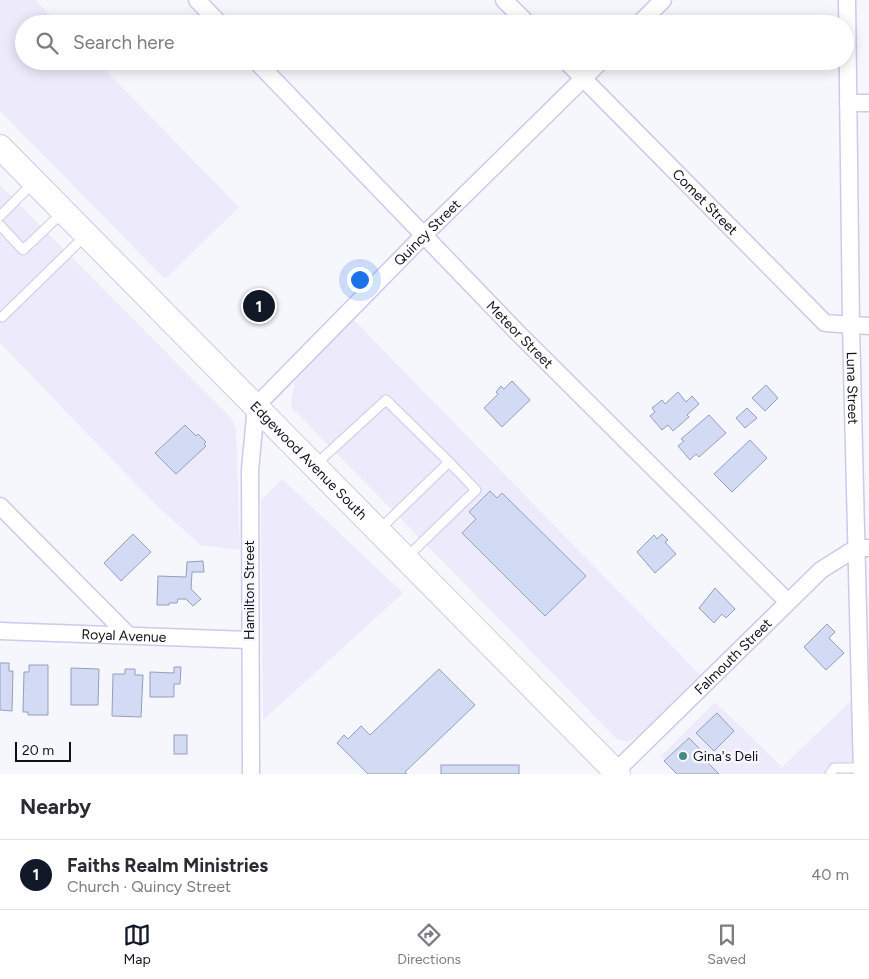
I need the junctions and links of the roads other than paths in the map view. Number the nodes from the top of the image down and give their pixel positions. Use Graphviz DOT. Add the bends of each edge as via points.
graph roads {
  1 [pos="197,0"];
  2 [pos="504,0"];
  3 [pos="663,0"];
  4 [pos="847,0"];
  5 [pos="211,15"];
  6 [pos="519,15"];
  7 [pos="648,15"];
  8 [pos="847,15"];
  9 [pos="265,70"];
  10 [pos="574,70"];
  11 [pos="592,70"];
  12 [pos="848,70"];
  13 [pos="583,79"];
  14 [pos="848,103"];
  15 [pos="869,103"];
  16 [pos="0,147"];
  17 [pos="34,182"];
  18 [pos="64,211"];
  19 [pos="0,216"];
  20 [pos="0,225"];
  21 [pos="86,234"];
  22 [pos="424,235"];
  23 [pos="2,317"];
  24 [pos="851,326"];
  25 [pos="869,326"];
  26 [pos="256,406"];
  27 [pos="449,462"];
  28 [pos="315,465"];
  29 [pos="0,506"];
  30 [pos="379,530"];
  31 [pos="862,548"];
  32 [pos="406,558"];
  33 [pos="788,602"];
  34 [pos="0,631"];
  35 [pos="128,635"];
  36 [pos="248,640"];
  37 [pos="862,771"];
  38 [pos="616,773"];
  39 [pos="250,774"];
  40 [pos="830,774"];
  1 -- 5 [label="street"];
  2 -- 6 [label="street"];
  3 -- 7 [label="street"];
  4 -- 8 [label="street, Luna Street"];
  9 -- 22 [label="street, Meteor Street"];
  10 -- 13 [label="street, Comet Street"];
  11 -- 13 [label="street, Quincy Street"];
  12 -- 14 [label="street, Luna Street"];
  13 -- 22 [label="street, Quincy Street"];
  13 -- 24 [label="street, Comet Street" via="825,324"];
  14 -- 15 [label="street"];
  14 -- 24 [label="street, Luna Street"];
  16 -- 17 [label="main road, Edgewood Avenue South"];
  17 -- 18 [label="main road, Edgewood Avenue South"];
  17 -- 19 [label="lane"];
  18 -- 20 [label="lane" via="23,250"];
  18 -- 21 [label="main road, Edgewood Avenue South"];
  21 -- 23 [label="lane"];
  21 -- 26 [label="main road, Edgewood Avenue South"];
  22 -- 26 [label="street, Quincy Street"];
  22 -- 33 [label="street, Meteor Street"];
  24 -- 25 [label="street, Comet Street"];
  24 -- 31 [label="street, Luna Street"];
  26 -- 28 [label="main road, Edgewood Avenue South"];
  26 -- 36 [label="street, Hamilton Street" via="250,470"];
  27 -- 28 [label="lane" via="386,400"];
  27 -- 30 [label="lane"];
  27 -- 32 [label="lane" via="476,490"];
  28 -- 30 [label="main road, Edgewood Avenue South"];
  29 -- 35 [label="street"];
  30 -- 32 [label="main road, Edgewood Avenue South"];
  31 -- 33 [label="street, Falmouth Street" via="821,570"];
  31 -- 37 [label="street, Luna Street"];
  32 -- 38 [label="main road, Edgewood Avenue South"];
  33 -- 38 [label="street, Falmouth Street"];
  34 -- 35 [label="street, Royal Avenue"];
  35 -- 36 [label="street, Royal Avenue"];
  36 -- 39 [label="street, Hamilton Street"];
  37 -- 40 [label="lane" via="834,768"];
}
